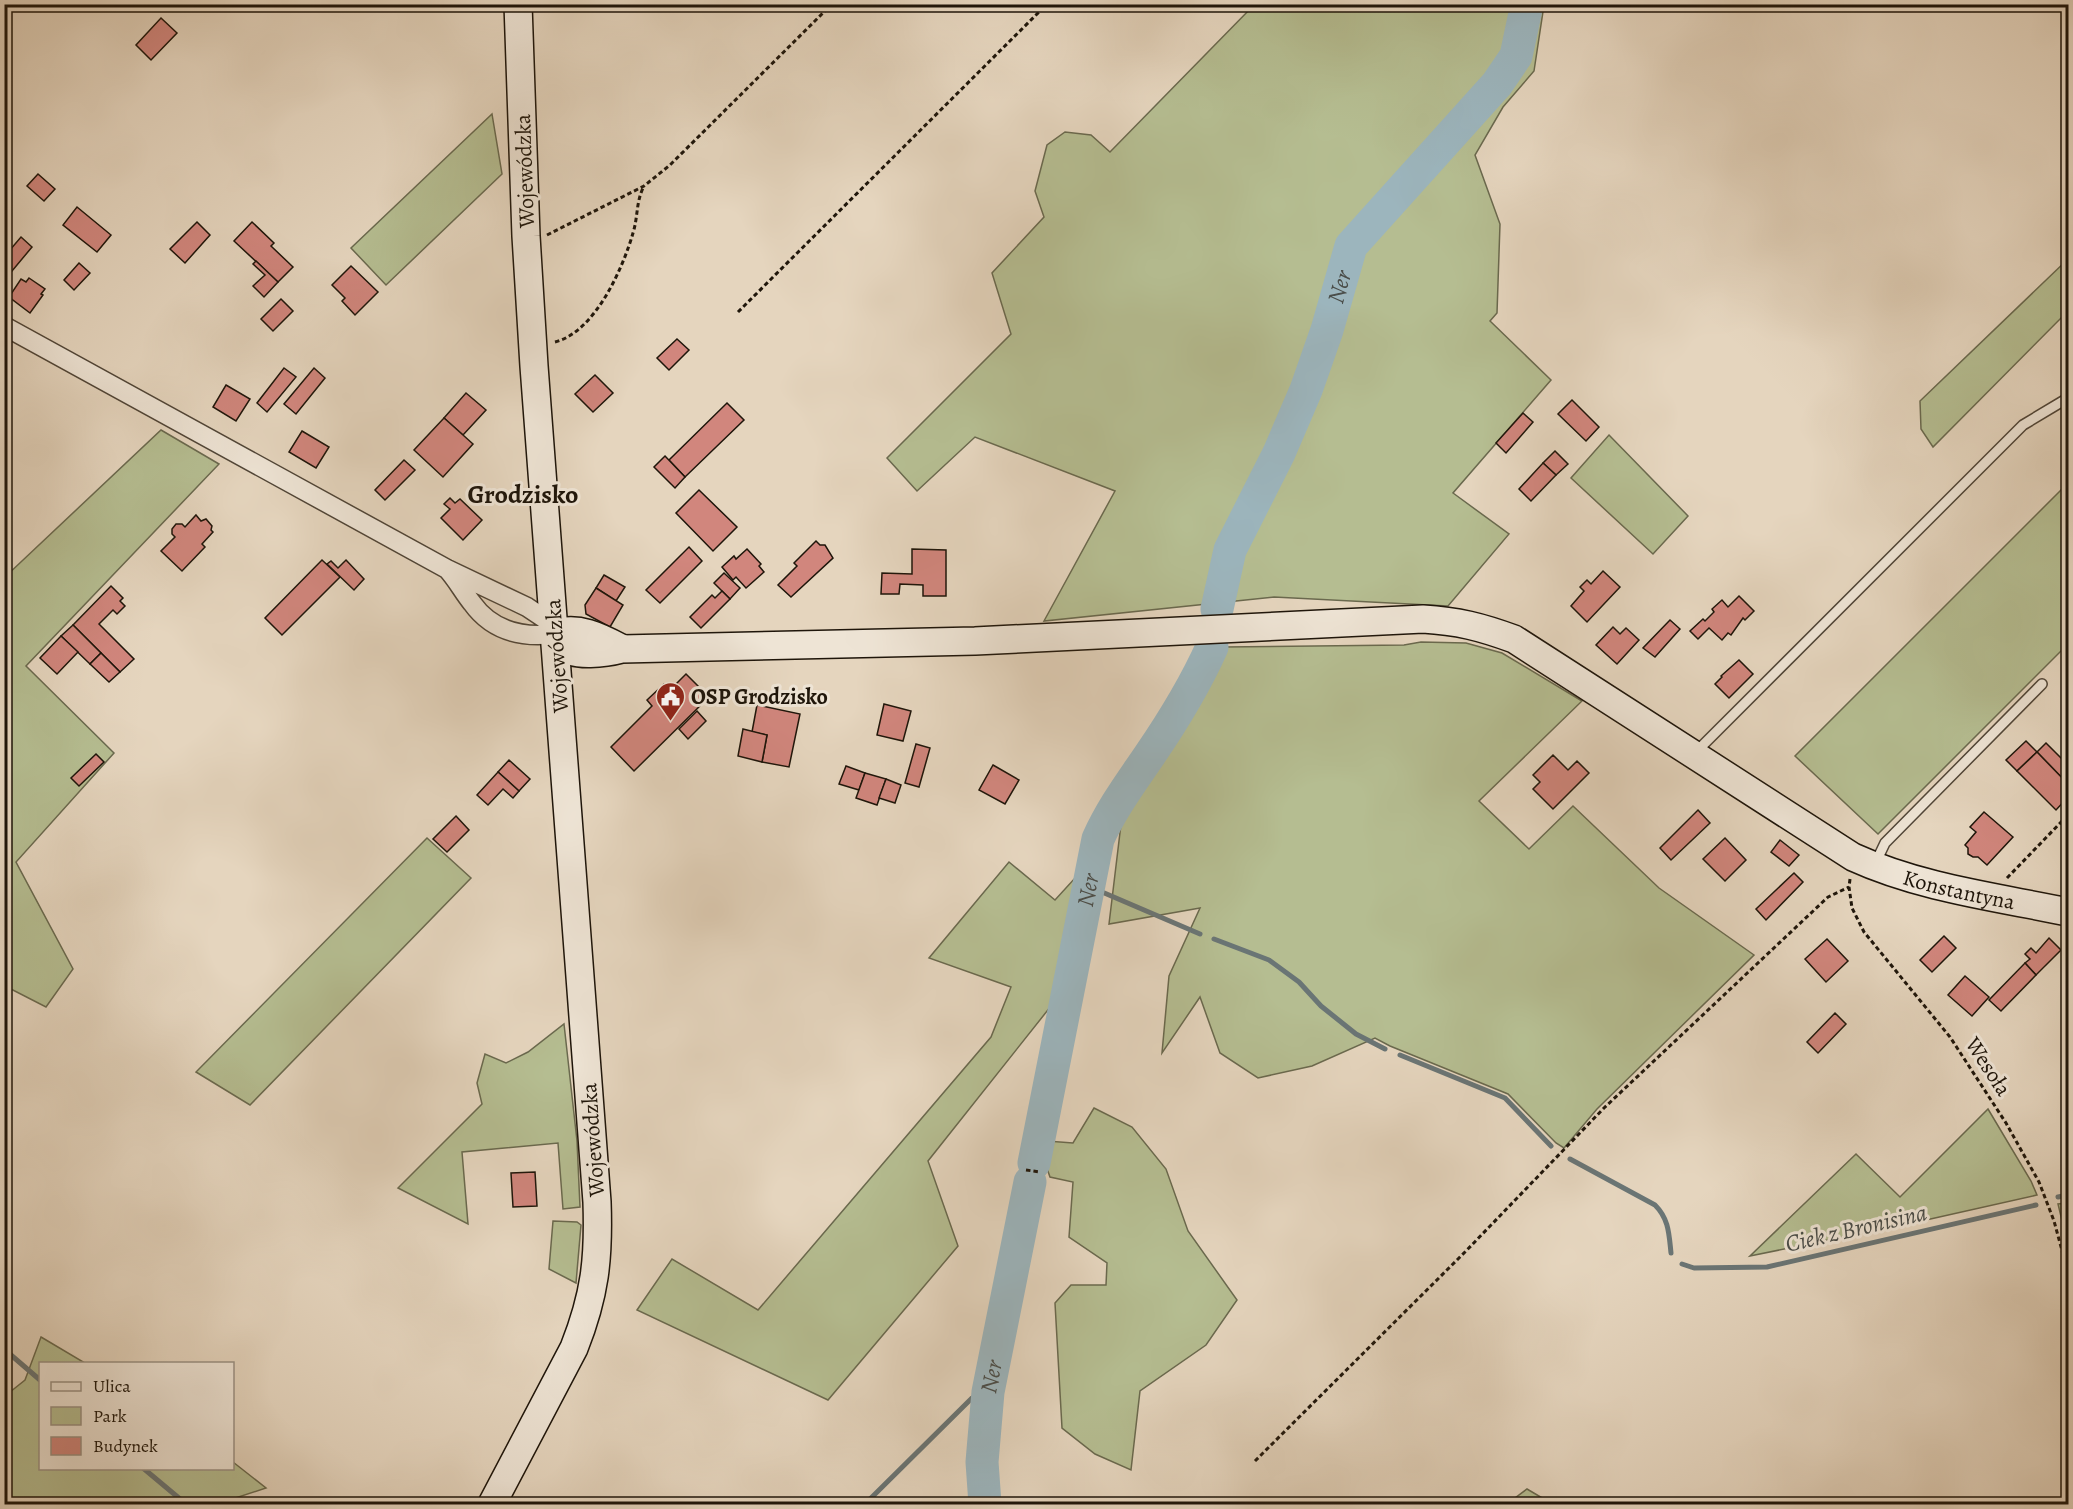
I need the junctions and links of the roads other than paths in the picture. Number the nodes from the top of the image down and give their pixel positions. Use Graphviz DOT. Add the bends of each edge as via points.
graph roads {
  1 [pos="518,4"];
  2 [pos="4,326"];
  3 [pos="2068,398"];
  4 [pos="447,569"];
  5 [pos="554,634"];
  6 [pos="2042,684"];
  7 [pos="1694,754"];
  8 [pos="1859,864"];
  9 [pos="2068,912"];
  10 [pos="492,1504"];
  1 -- 5 [label="street, Wojewódzka" via="527,246"];
  2 -- 4 [label="street"];
  3 -- 7 [label="lane" via="2023,425"];
  4 -- 5 [label="street" via="527,607 545,619"];
  4 -- 5 [label="street" via="472,604 499,628 518,635"];
  5 -- 7 [label="street, Konstantyna" via="561,646 570,651 596,654 622,649 975,640 1450,620 1514,639"];
  5 -- 10 [label="street, Wojewódzka" via="597,1202 597,1264 589,1306 563,1372"];
  6 -- 8 [label="lane" via="1885,843"];
  7 -- 8 [label="street, Konstantyna"];
  8 -- 9 [label="street, Konstantyna" via="1924,883"];
}
